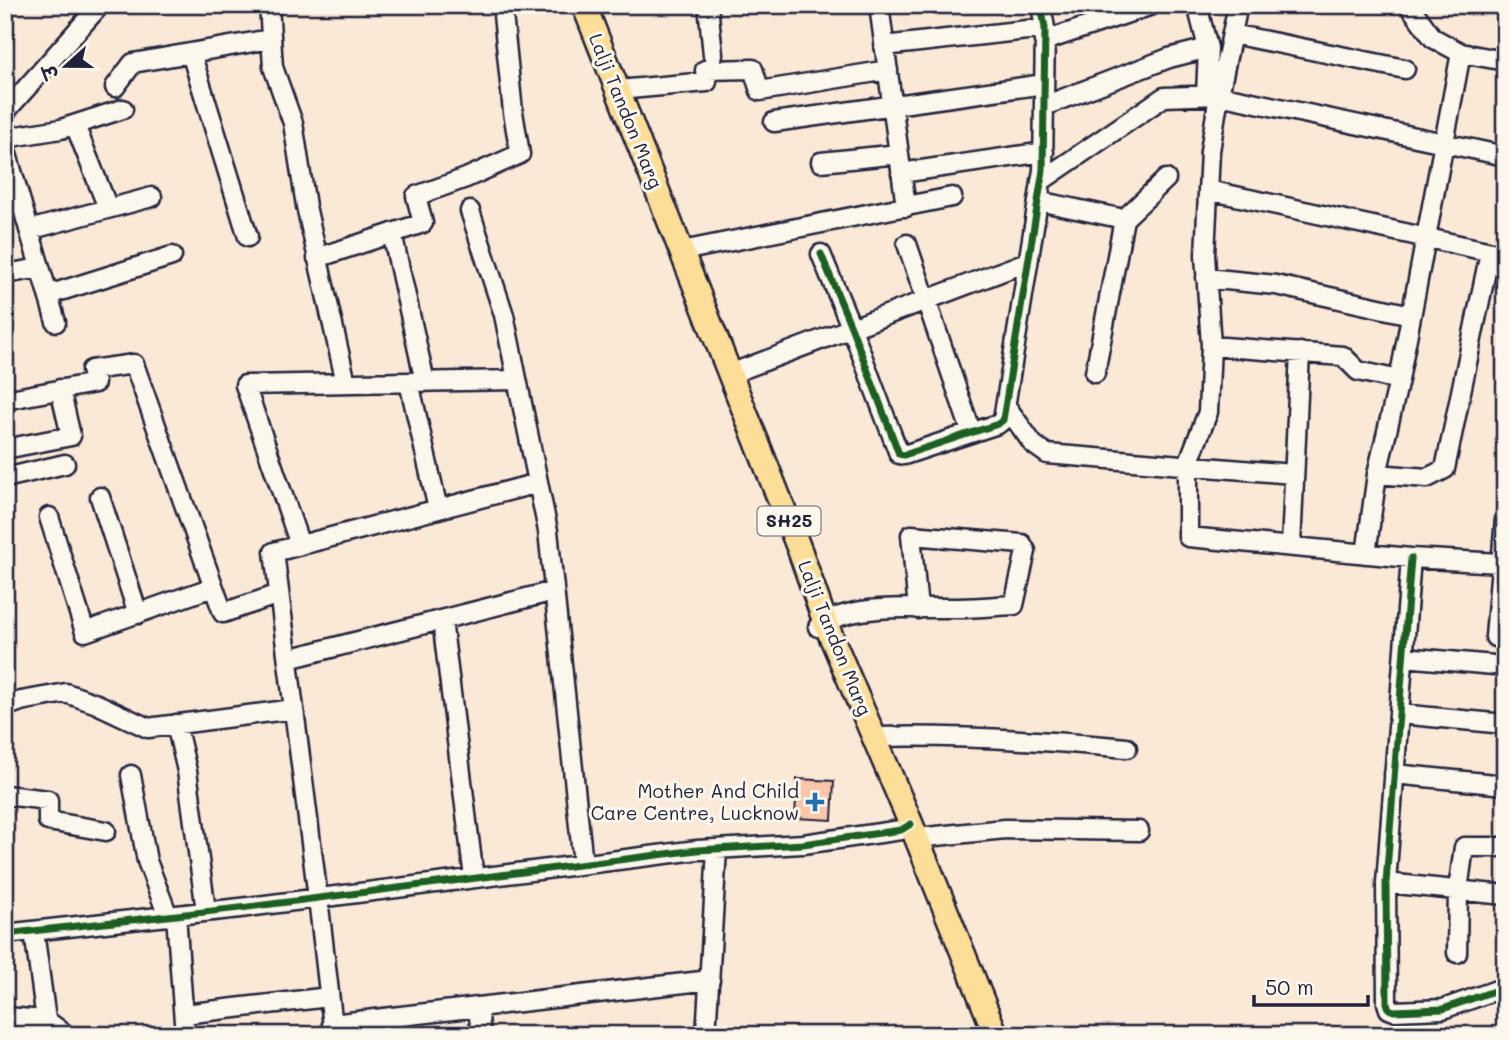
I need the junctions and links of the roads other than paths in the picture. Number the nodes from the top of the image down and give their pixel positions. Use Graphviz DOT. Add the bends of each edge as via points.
graph roads {
  1 [pos="100,5"];
  2 [pos="269,5"];
  3 [pos="502,5"];
  4 [pos="575,5"];
  5 [pos="584,5"];
  6 [pos="708,5"];
  7 [pos="879,5"];
  8 [pos="1041,5"];
  9 [pos="1152,5"];
  10 [pos="1197,5"];
  11 [pos="1238,5"];
  12 [pos="1409,5"];
  13 [pos="1232,34"];
  14 [pos="1044,35"];
  15 [pos="270,39"];
  16 [pos="884,46"];
  17 [pos="1208,48"];
  18 [pos="191,53"];
  19 [pos="1461,53"];
  20 [pos="713,55"];
  21 [pos="1505,61"];
  22 [pos="1405,69"];
  23 [pos="888,70"];
  24 [pos="1044,84"];
  25 [pos="115,87"];
  26 [pos="618,90"];
  27 [pos="1212,95"];
  28 [pos="1044,106"];
  29 [pos="893,107"];
  30 [pos="123,109"];
  31 [pos="5,112"];
  32 [pos="774,122"];
  33 [pos="75,125"];
  34 [pos="5,138"];
  35 [pos="1444,142"];
  36 [pos="5,147"];
  37 [pos="1044,152"];
  38 [pos="899,154"];
  39 [pos="1505,156"];
  40 [pos="821,162"];
  41 [pos="901,173"];
  42 [pos="1166,178"];
  43 [pos="1041,181"];
  44 [pos="1208,190"];
  45 [pos="152,197"];
  46 [pos="952,197"];
  47 [pos="1038,201"];
  48 [pos="906,207"];
  49 [pos="108,208"];
  50 [pos="470,211"];
  51 [pos="1124,219"];
  52 [pos="30,230"];
  53 [pos="392,233"];
  54 [pos="248,237"];
  55 [pos="1426,237"];
  56 [pos="907,243"];
  57 [pos="682,251"];
  58 [pos="821,254"];
  59 [pos="1498,254"];
  60 [pos="172,256"];
  61 [pos="317,258"];
  62 [pos="1027,262"];
  63 [pos="40,268"];
  64 [pos="5,274"];
  65 [pos="1206,278"];
  66 [pos="688,280"];
  67 [pos="48,295"];
  68 [pos="928,300"];
  69 [pos="1411,315"];
  70 [pos="56,322"];
  71 [pos="852,329"];
  72 [pos="1210,346"];
  73 [pos="1300,352"];
  74 [pos="1095,373"];
  75 [pos="730,374"];
  76 [pos="517,380"];
  77 [pos="1399,380"];
  78 [pos="417,382"];
  79 [pos="346,383"];
  80 [pos="60,389"];
  81 [pos="5,400"];
  82 [pos="1006,406"];
  83 [pos="971,431"];
  84 [pos="5,449"];
  85 [pos="65,464"];
  86 [pos="1188,464"];
  87 [pos="1293,474"];
  88 [pos="1377,474"];
  89 [pos="5,478"];
  90 [pos="538,483"];
  91 [pos="100,497"];
  92 [pos="438,509"];
  93 [pos="49,517"];
  94 [pos="1504,528"];
  95 [pos="300,545"];
  96 [pos="1291,547"];
  97 [pos="1366,554"];
  98 [pos="1411,558"];
  99 [pos="1500,563"];
  100 [pos="213,587"];
  101 [pos="554,591"];
  102 [pos="279,594"];
  103 [pos="1502,604"];
  104 [pos="918,609"];
  105 [pos="138,614"];
  106 [pos="442,620"];
  107 [pos="822,624"];
  108 [pos="1495,637"];
  109 [pos="1404,657"];
  110 [pos="288,659"];
  111 [pos="1505,666"];
  112 [pos="5,707"];
  113 [pos="294,709"];
  114 [pos="1399,715"];
  115 [pos="176,724"];
  116 [pos="1505,724"];
  117 [pos="875,737"];
  118 [pos="1127,748"];
  119 [pos="1395,774"];
  120 [pos="131,775"];
  121 [pos="1505,785"];
  122 [pos="5,795"];
  123 [pos="909,830"];
  124 [pos="106,831"];
  125 [pos="1139,831"];
  126 [pos="1505,848"];
  127 [pos="717,849"];
  128 [pos="583,864"];
  129 [pos="474,878"];
  130 [pos="1386,883"];
  131 [pos="1458,890"];
  132 [pos="1505,895"];
  133 [pos="318,898"];
  134 [pos="206,911"];
  135 [pos="172,915"];
  136 [pos="34,931"];
  137 [pos="5,934"];
  138 [pos="1457,953"];
  139 [pos="709,980"];
  140 [pos="1505,987"];
  141 [pos="329,998"];
  142 [pos="478,1007"];
  143 [pos="184,1014"];
  144 [pos="5,1017"];
  145 [pos="46,1020"];
  146 [pos="333,1030"];
  147 [pos="66,1035"];
  148 [pos="185,1035"];
  149 [pos="481,1035"];
  150 [pos="706,1035"];
  151 [pos="984,1035"];
  152 [pos="996,1035"];
  1 -- 31 [label="street"];
  2 -- 15 [label="street"];
  3 -- 53 [label="street" via="520,154 416,196 423,223"];
  4 -- 66 [label="main road, Lalji Tandon Marg / SH25"];
  5 -- 26 [label="main road, Lalji Tandon Marg / SH25"];
  6 -- 20 [label="street"];
  7 -- 16 [label="street"];
  8 -- 14 [label="street"];
  9 -- 14 [label="street"];
  10 -- 17 [label="street"];
  11 -- 13 [label="street"];
  12 -- 19 [label="street" via="1433,38"];
  13 -- 22 [label="street"];
  13 -- 27 [label="street"];
  14 -- 16 [label="street"];
  14 -- 24 [label="street"];
  15 -- 18 [label="street"];
  15 -- 61 [label="street" via="273,67 293,122"];
  16 -- 23 [label="street"];
  17 -- 27 [label="street"];
  17 -- 28 [label="street" via="1169,58"];
  18 -- 25 [label="street" via="133,63"];
  18 -- 54 [label="street"];
  19 -- 21 [label="street"];
  19 -- 35 [label="street"];
  23 -- 26 [label="street" via="760,91 753,69 705,70 707,82"];
  23 -- 29 [label="street"];
  24 -- 28 [label="street"];
  24 -- 29 [label="street"];
  26 -- 57 [label="main road, Lalji Tandon Marg / SH25"];
  27 -- 35 [label="street"];
  27 -- 43 [label="street" via="1164,97"];
  27 -- 44 [label="street"];
  28 -- 37 [label="street"];
  29 -- 32 [label="street"];
  29 -- 38 [label="street"];
  30 -- 33 [label="street"];
  33 -- 34 [label="street"];
  33 -- 49 [label="street"];
  35 -- 39 [label="street"];
  35 -- 55 [label="street"];
  36 -- 52 [label="street"];
  37 -- 41 [label="street"];
  37 -- 43 [label="street"];
  38 -- 40 [label="street"];
  38 -- 41 [label="street"];
  41 -- 48 [label="street"];
  42 -- 51 [label="street"];
  43 -- 47 [label="street"];
  44 -- 55 [label="street"];
  44 -- 65 [label="street"];
  45 -- 49 [label="street"];
  46 -- 48 [label="street"];
  47 -- 51 [label="street"];
  47 -- 62 [label="street"];
  48 -- 57 [label="street"];
  49 -- 52 [label="street"];
  50 -- 76 [label="street" via="503,315"];
  51 -- 74 [label="street"];
  52 -- 63 [label="street"];
  53 -- 61 [label="street"];
  53 -- 78 [label="street"];
  55 -- 59 [label="street"];
  55 -- 69 [label="street"];
  56 -- 68 [label="street"];
  57 -- 66 [label="main road, Lalji Tandon Marg / SH25"];
  58 -- 71 [label="street"];
  59 -- 88 [label="street" via="1445,469 1427,478"];
  60 -- 67 [label="street"];
  61 -- 79 [label="street"];
  62 -- 68 [label="street"];
  62 -- 82 [label="street"];
  63 -- 64 [label="street"];
  63 -- 67 [label="street"];
  65 -- 69 [label="street" via="1276,285"];
  65 -- 72 [label="street"];
  66 -- 75 [label="main road, Lalji Tandon Marg / SH25"];
  66 -- 107 [label="main road, Lalji Tandon Marg / SH25"];
  67 -- 70 [label="street"];
  68 -- 71 [label="street"];
  68 -- 83 [label="street"];
  69 -- 77 [label="street"];
  71 -- 75 [label="street"];
  71 -- 83 [label="street" via="899,454"];
  72 -- 73 [label="street"];
  72 -- 86 [label="street" via="1208,412"];
  73 -- 77 [label="street" via="1343,356 1358,371"];
  73 -- 87 [label="street"];
  75 -- 107 [label="main road, Lalji Tandon Marg / SH25" via="800,551"];
  76 -- 78 [label="street"];
  76 -- 90 [label="street"];
  77 -- 88 [label="street"];
  78 -- 79 [label="street"];
  78 -- 92 [label="street"];
  79 -- 95 [label="street" via="245,385"];
  80 -- 81 [label="street"];
  80 -- 84 [label="street" via="71,436"];
  80 -- 100 [label="street" via="95,383 91,370 134,364"];
  82 -- 83 [label="street" via="998,424"];
  82 -- 86 [label="street" via="1033,444 1046,454"];
  85 -- 89 [label="street"];
  86 -- 87 [label="street"];
  86 -- 96 [label="street" via="1188,537"];
  87 -- 96 [label="street"];
  88 -- 97 [label="street"];
  90 -- 92 [label="street"];
  90 -- 101 [label="street"];
  91 -- 105 [label="street"];
  92 -- 95 [label="street"];
  93 -- 105 [label="street" via="85,632"];
  94 -- 99 [label="street"];
  95 -- 102 [label="street" via="274,552"];
  96 -- 97 [label="street"];
  97 -- 98 [label="street"];
  98 -- 99 [label="street"];
  98 -- 109 [label="street"];
  99 -- 103 [label="street"];
  100 -- 102 [label="street" via="223,612"];
  100 -- 105 [label="street"];
  101 -- 106 [label="street"];
  101 -- 128 [label="street"];
  102 -- 110 [label="street"];
  103 -- 108 [label="street"];
  104 -- 104 [label="street" via="1014,605 1025,547 911,535"];
  104 -- 107 [label="street" via="862,611"];
  106 -- 110 [label="street"];
  106 -- 129 [label="street"];
  107 -- 117 [label="main road, Lalji Tandon Marg / SH25"];
  107 -- 123 [label="main road, Lalji Tandon Marg / SH25"];
  109 -- 111 [label="street"];
  109 -- 114 [label="street"];
  110 -- 113 [label="street"];
  112 -- 115 [label="street" via="66,694 148,728"];
  113 -- 115 [label="street"];
  113 -- 133 [label="street"];
  114 -- 116 [label="street"];
  114 -- 119 [label="street"];
  115 -- 134 [label="street"];
  117 -- 118 [label="street" via="955,736"];
  117 -- 123 [label="main road, Lalji Tandon Marg / SH25"];
  119 -- 121 [label="street"];
  119 -- 130 [label="street"];
  120 -- 135 [label="street" via="147,861"];
  122 -- 124 [label="street" via="48,800 48,821"];
  123 -- 125 [label="street"];
  123 -- 127 [label="street"];
  123 -- 151 [label="main road, Lalji Tandon Marg / SH25"];
  123 -- 152 [label="main road, Lalji Tandon Marg / SH25"];
  126 -- 131 [label="street" via="1464,847"];
  127 -- 128 [label="street"];
  127 -- 139 [label="street"];
  128 -- 129 [label="street"];
  129 -- 133 [label="street"];
  130 -- 131 [label="street"];
  130 -- 140 [label="street" via="1389,1009 1443,1009"];
  131 -- 132 [label="street"];
  131 -- 138 [label="street"];
  133 -- 134 [label="street"];
  133 -- 141 [label="street"];
  134 -- 135 [label="street"];
  135 -- 136 [label="street"];
  135 -- 143 [label="street"];
  136 -- 137 [label="street"];
  136 -- 145 [label="street"];
  139 -- 142 [label="street"];
  139 -- 150 [label="street"];
  141 -- 143 [label="street"];
  141 -- 146 [label="street"];
  142 -- 146 [label="street"];
  142 -- 149 [label="street"];
  143 -- 148 [label="street"];
  144 -- 145 [label="street"];
  145 -- 147 [label="street"];
}
